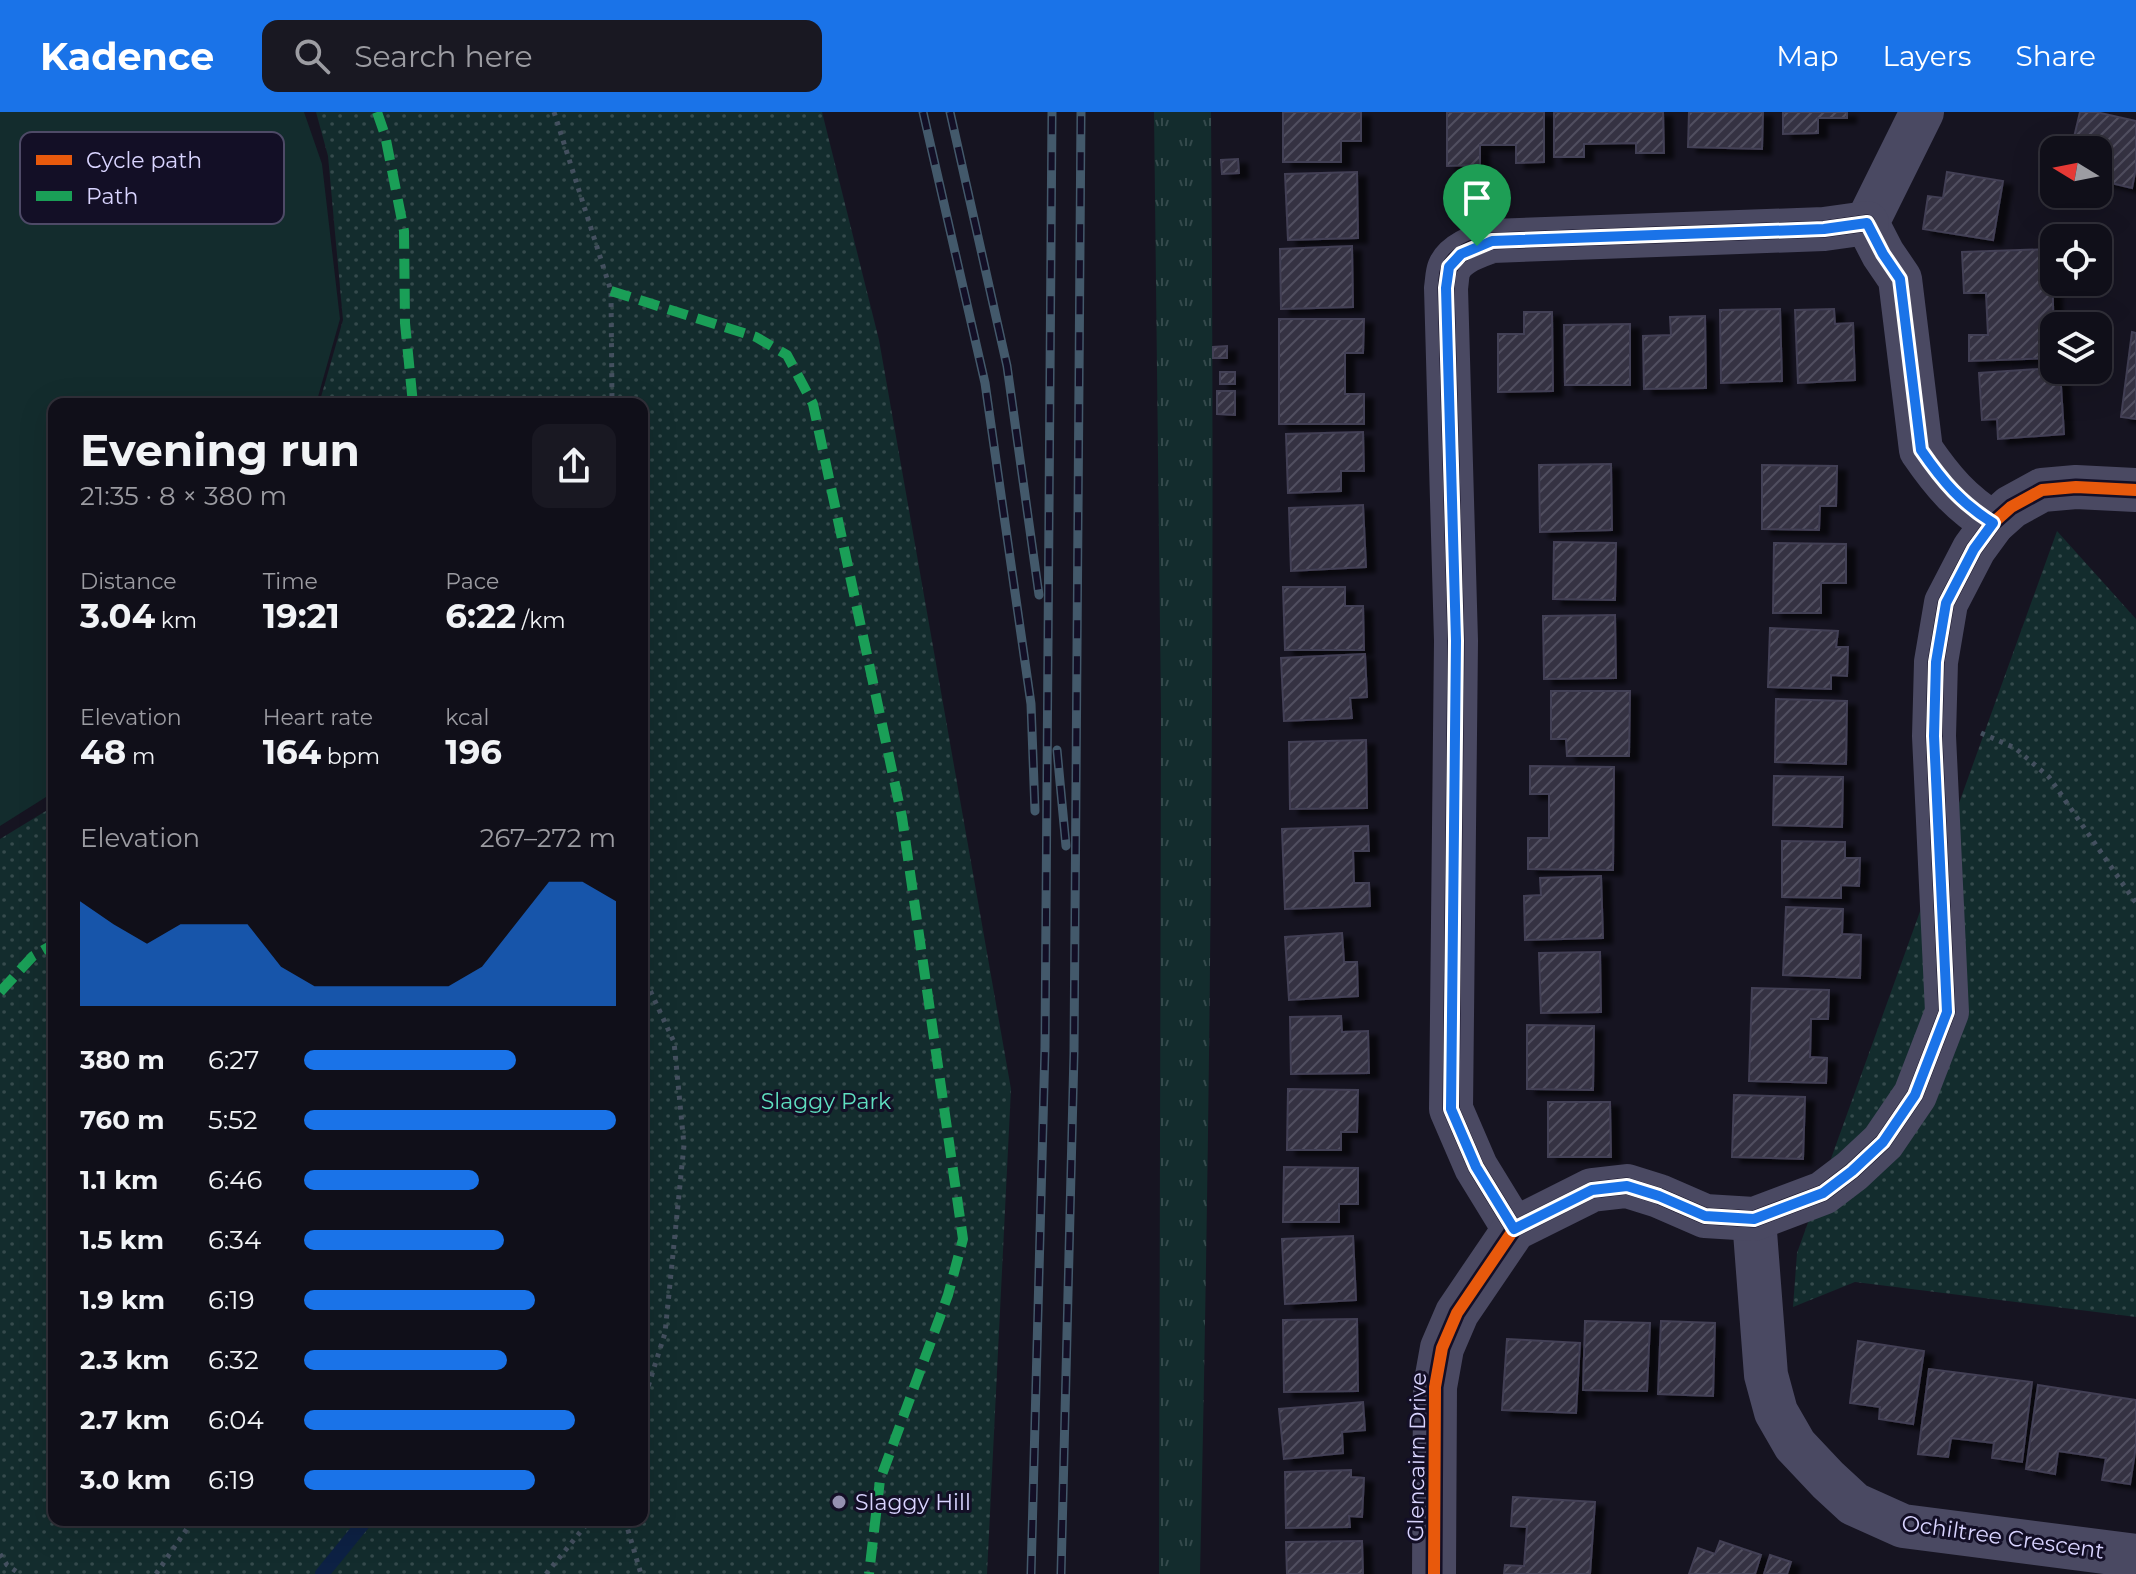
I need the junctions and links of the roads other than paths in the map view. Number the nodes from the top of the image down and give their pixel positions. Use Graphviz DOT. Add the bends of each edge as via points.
graph roads {
  1 [pos="1922,112"];
  2 [pos="1867,223"];
  3 [pos="2136,490"];
  4 [pos="1993,523"];
  5 [pos="1754,1219"];
  6 [pos="1514,1229"];
  7 [pos="2136,1556"];
  8 [pos="1434,1574"];
  1 -- 2 [label="street"];
  2 -- 4 [label="street" via="1900,279 1921,450 1968,507"];
  2 -- 6 [label="street" via="1492,241 1461,254 1449,267 1456,641 1451,1109 1476,1167"];
  3 -- 4 [label="street, Glencairn Drive" via="2042,490"];
  4 -- 5 [label="street, Glencairn Drive" via="1946,603 1936,662 1934,736 1947,1012 1915,1095 1883,1142 1823,1193"];
  5 -- 6 [label="street, Glencairn Drive" via="1705,1216 1627,1186 1592,1190"];
  5 -- 7 [label="street, Ochiltree Crescent" via="1766,1375 1776,1412 1795,1445 1854,1504 1903,1526"];
  6 -- 8 [label="street, Glencairn Drive" via="1457,1313 1442,1348 1435,1387"];
}
